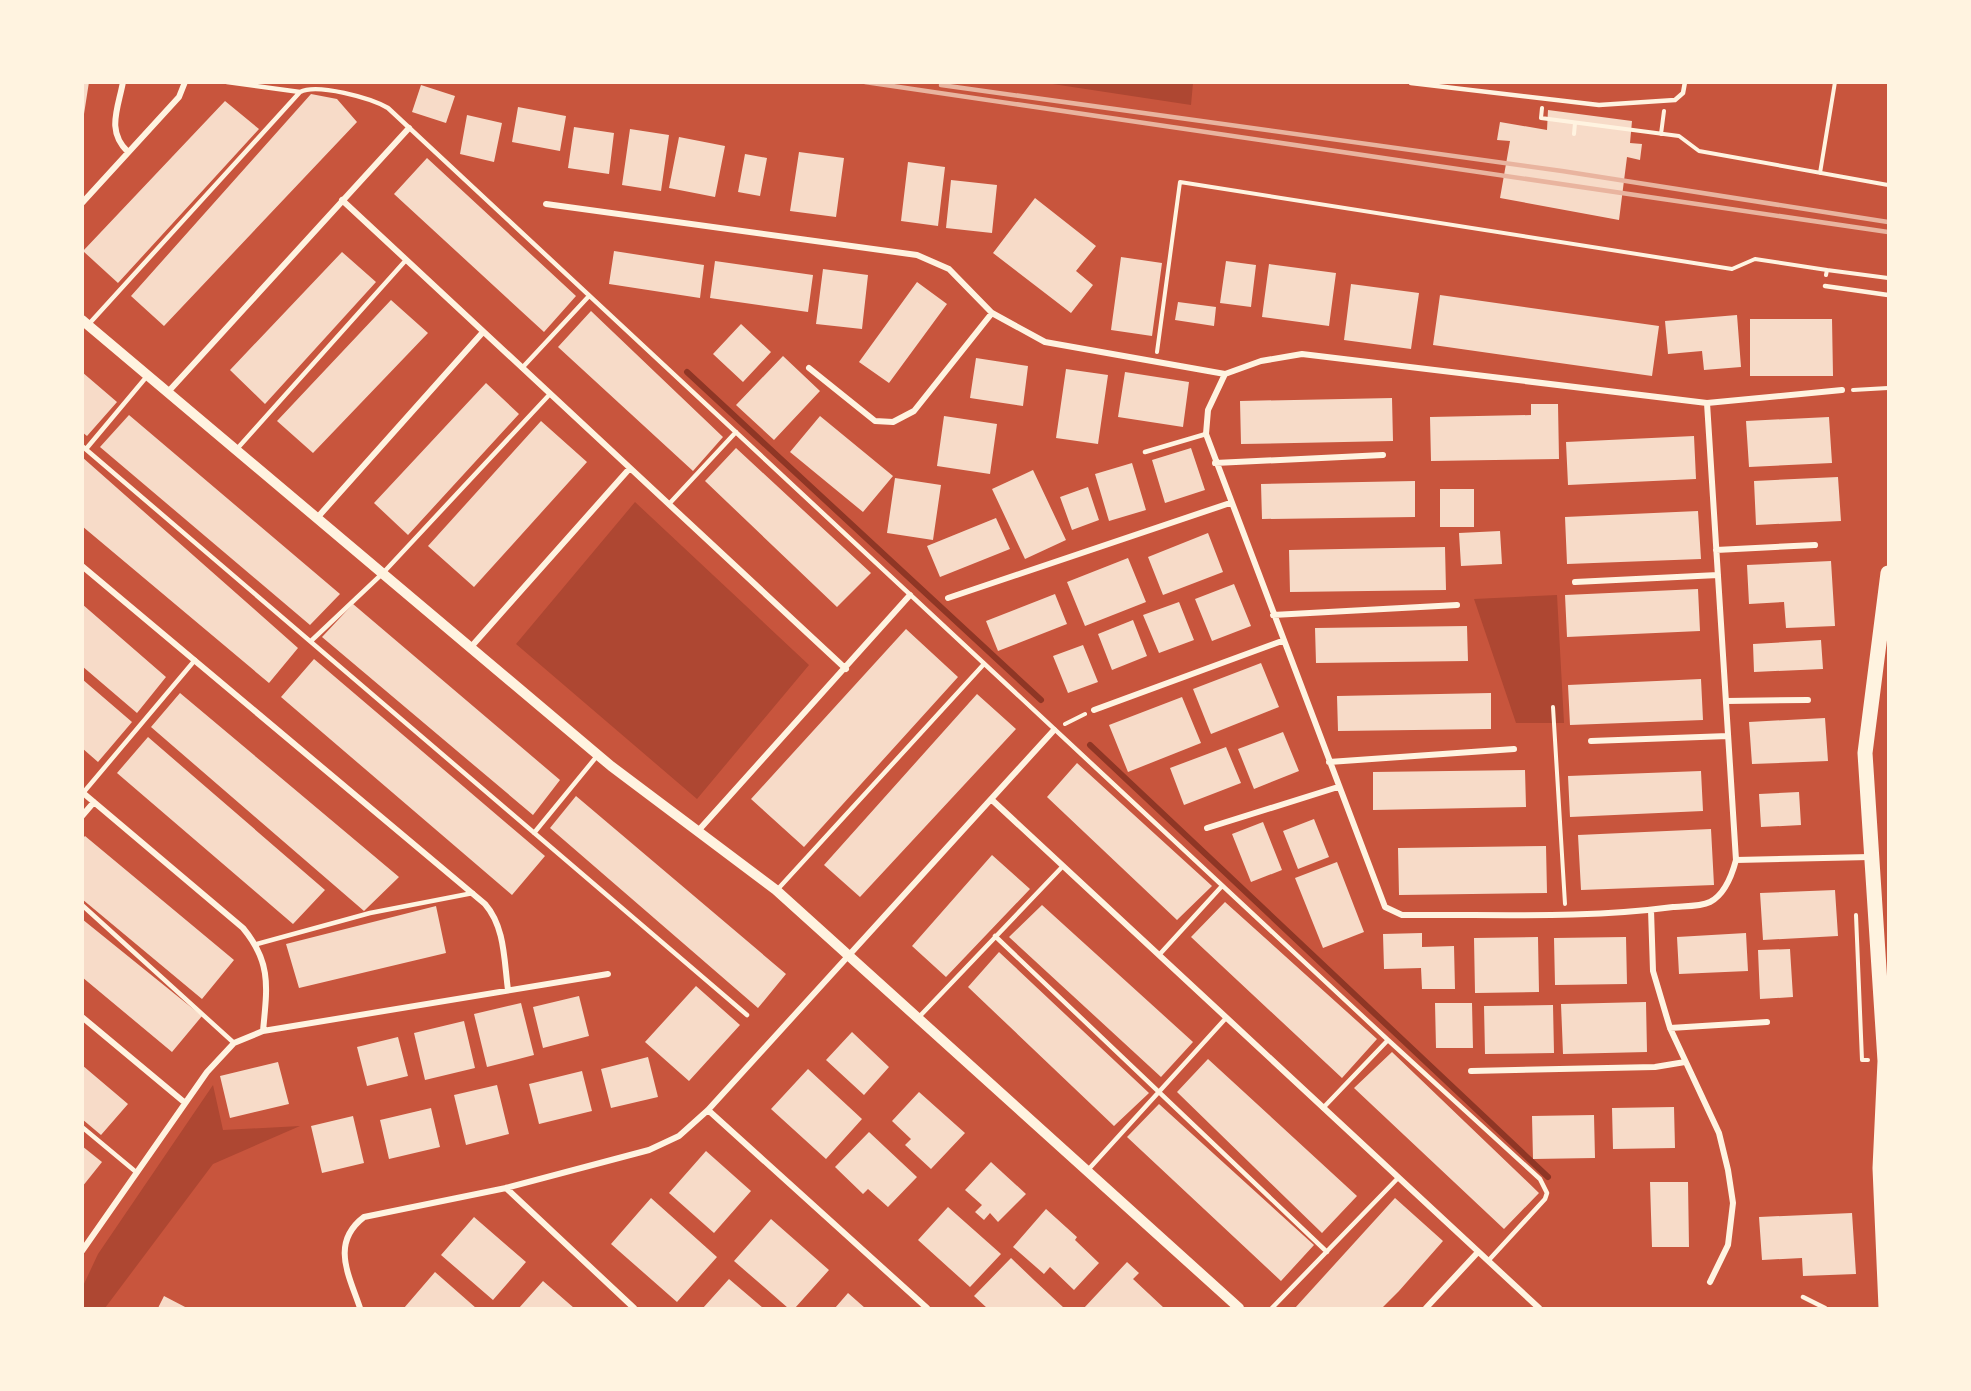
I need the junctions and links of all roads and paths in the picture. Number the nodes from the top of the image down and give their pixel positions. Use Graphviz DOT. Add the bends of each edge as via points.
graph roads {
  1 [pos="123,82"];
  2 [pos="184,82"];
  3 [pos="227,82"];
  4 [pos="1685,82"];
  5 [pos="1836,82"];
  6 [pos="1411,83"];
  7 [pos="300,92"];
  8 [pos="1542,99"];
  9 [pos="1665,101"];
  10 [pos="1575,123"];
  11 [pos="409,128"];
  12 [pos="1574,134"];
  13 [pos="1661,134"];
  14 [pos="128,152"];
  15 [pos="1820,173"];
  16 [pos="1888,185"];
  17 [pos="342,200"];
  18 [pos="82,203"];
  19 [pos="546,204"];
  20 [pos="406,260"];
  21 [pos="1827,270"];
  22 [pos="1888,278"];
  23 [pos="1825,286"];
  24 [pos="1888,295"];
  25 [pos="589,296"];
  26 [pos="992,313"];
  27 [pos="85,322"];
  28 [pos="483,332"];
  29 [pos="1156,362"];
  30 [pos="522,368"];
  31 [pos="809,368"];
  32 [pos="1225,374"];
  33 [pos="148,375"];
  34 [pos="1888,388"];
  35 [pos="1842,390"];
  36 [pos="168,392"];
  37 [pos="550,394"];
  38 [pos="1707,403"];
  39 [pos="736,432"];
  40 [pos="1206,434"];
  41 [pos="85,448"];
  42 [pos="236,450"];
  43 [pos="1145,452"];
  44 [pos="1383,455"];
  45 [pos="1215,463"];
  46 [pos="630,468"];
  47 [pos="1230,503"];
  48 [pos="669,504"];
  49 [pos="317,518"];
  50 [pos="1815,545"];
  51 [pos="1716,550"];
  52 [pos="82,566"];
  53 [pos="383,573"];
  54 [pos="1888,573"];
  55 [pos="1718,575"];
  56 [pos="1575,582"];
  57 [pos="910,596"];
  58 [pos="948,597"];
  59 [pos="1457,605"];
  60 [pos="1273,615"];
  61 [pos="311,641"];
  62 [pos="1282,641"];
  63 [pos="471,648"];
  64 [pos="195,660"];
  65 [pos="984,664"];
  66 [pos="846,669"];
  67 [pos="1808,700"];
  68 [pos="1726,701"];
  69 [pos="1553,707"];
  70 [pos="1094,710"];
  71 [pos="1079,717"];
  72 [pos="1070,721"];
  73 [pos="1054,729"];
  74 [pos="1728,736"];
  75 [pos="1591,741"];
  76 [pos="1514,749"];
  77 [pos="598,754"];
  78 [pos="1329,762"];
  79 [pos="1338,787"];
  80 [pos="83,793"];
  81 [pos="991,799"];
  82 [pos="94,802"];
  83 [pos="82,816"];
  84 [pos="1207,828"];
  85 [pos="698,831"];
  86 [pos="534,833"];
  87 [pos="1874,856"];
  88 [pos="1736,860"];
  89 [pos="1063,866"];
  90 [pos="1222,886"];
  91 [pos="776,890"];
  92 [pos="473,893"];
  93 [pos="82,905"];
  94 [pos="1856,905"];
  95 [pos="1651,910"];
  96 [pos="1565,914"];
  97 [pos="995,936"];
  98 [pos="257,944"];
  99 [pos="848,956"];
  100 [pos="1159,956"];
  101 [pos="608,974"];
  102 [pos="508,990"];
  103 [pos="747,1015"];
  104 [pos="82,1017"];
  105 [pos="918,1018"];
  106 [pos="1226,1018"];
  107 [pos="1767,1022"];
  108 [pos="1670,1028"];
  109 [pos="263,1031"];
  110 [pos="1388,1041"];
  111 [pos="234,1043"];
  112 [pos="1869,1060"];
  113 [pos="1685,1062"];
  114 [pos="1471,1071"];
  115 [pos="1160,1091"];
  116 [pos="184,1102"];
  117 [pos="1323,1108"];
  118 [pos="708,1110"];
  119 [pos="82,1126"];
  120 [pos="1087,1171"];
  121 [pos="136,1172"];
  122 [pos="1398,1178"];
  123 [pos="506,1188"];
  124 [pos="84,1246"];
  125 [pos="1327,1252"];
  126 [pos="1478,1252"];
  127 [pos="1488,1261"];
  128 [pos="1710,1282"];
  129 [pos="1803,1297"];
  130 [pos="360,1308"];
  131 [pos="634,1308"];
  132 [pos="927,1308"];
  133 [pos="1239,1308"];
  134 [pos="1272,1308"];
  135 [pos="1426,1308"];
  136 [pos="1539,1308"];
  137 [pos="1825,1308"];
  138 [pos="1886,1308"];
  1 -- 14 [label="street" via="114,131"];
  2 -- 14 [label="street" via="179,97"];
  3 -- 7 [label="lane"];
  4 -- 9 [label="lane" via="1683,93 1675,100"];
  5 -- 15 [label="path"];
  6 -- 8 [label="lane"];
  7 -- 11 [label="lane" via="316,88 380,104"];
  7 -- 27 [label="lane"];
  8 -- 9 [label="lane" via="1599,105"];
  8 -- 10 [label="path" via="1541,118"];
  9 -- 13 [label="path"];
  10 -- 12 [label="path"];
  10 -- 13 [label="path"];
  11 -- 17 [label="street"];
  11 -- 25 [label="lane"];
  13 -- 15 [label="path" via="1679,136 1699,151"];
  14 -- 18 [label="street"];
  15 -- 16 [label="path"];
  17 -- 20 [label="street"];
  17 -- 36 [label="street"];
  19 -- 26 [label="street" via="917,255 949,269"];
  20 -- 28 [label="street"];
  20 -- 42 [label="lane"];
  21 -- 22 [label="path"];
  21 -- 23 [label="path"];
  21 -- 29 [label="path" via="1755,259 1732,269 1180,182"];
  23 -- 24 [label="lane"];
  25 -- 30 [label="lane"];
  25 -- 39 [label="lane"];
  26 -- 29 [label="street" via="1044,342"];
  26 -- 31 [label="street" via="914,411 894,422 875,421"];
  27 -- 33 [label="street"];
  28 -- 30 [label="street"];
  28 -- 49 [label="street"];
  29 -- 32 [label="street"];
  30 -- 37 [label="street"];
  32 -- 38 [label="street" via="1261,361 1302,354"];
  32 -- 40 [label="street" via="1208,410"];
  33 -- 36 [label="street"];
  33 -- 41 [label="lane"];
  34 -- 35 [label="path"];
  35 -- 38 [label="street"];
  36 -- 42 [label="street"];
  37 -- 46 [label="street"];
  37 -- 53 [label="lane"];
  38 -- 51 [label="street"];
  39 -- 48 [label="lane"];
  39 -- 57 [label="lane"];
  40 -- 43 [label="lane"];
  40 -- 45 [label="street"];
  41 -- 61 [label="lane"];
  42 -- 49 [label="street"];
  44 -- 45 [label="street"];
  45 -- 47 [label="street"];
  46 -- 48 [label="street"];
  46 -- 63 [label="street"];
  47 -- 58 [label="street"];
  47 -- 60 [label="street"];
  48 -- 66 [label="street"];
  49 -- 53 [label="street"];
  50 -- 51 [label="street"];
  51 -- 55 [label="street"];
  52 -- 64 [label="street"];
  53 -- 61 [label="lane"];
  53 -- 63 [label="street"];
  54 -- 87 [label="main road" via="1865,753"];
  55 -- 56 [label="street"];
  55 -- 68 [label="street"];
  57 -- 65 [label="lane"];
  57 -- 66 [label="street"];
  59 -- 60 [label="street"];
  60 -- 62 [label="street"];
  61 -- 86 [label="lane"];
  62 -- 70 [label="street"];
  62 -- 78 [label="street"];
  63 -- 77 [label="street"];
  64 -- 80 [label="lane"];
  64 -- 92 [label="street"];
  65 -- 73 [label="lane"];
  65 -- 91 [label="lane"];
  66 -- 85 [label="street"];
  67 -- 68 [label="street"];
  68 -- 74 [label="street"];
  69 -- 96 [label="path"];
  71 -- 72 [label="path"];
  73 -- 81 [label="street"];
  73 -- 90 [label="lane"];
  74 -- 75 [label="street"];
  74 -- 88 [label="street"];
  76 -- 78 [label="street"];
  77 -- 85 [label="street"];
  77 -- 86 [label="lane"];
  78 -- 79 [label="street"];
  79 -- 84 [label="street"];
  79 -- 96 [label="street" via="1389,911 1402,915"];
  80 -- 82 [label="street"];
  81 -- 89 [label="street"];
  81 -- 99 [label="street"];
  82 -- 83 [label="street"];
  82 -- 98 [label="street"];
  85 -- 91 [label="street"];
  86 -- 103 [label="lane"];
  87 -- 88 [label="street"];
  87 -- 138 [label="main road" via="1885,1061 1880,1168"];
  88 -- 95 [label="street" via="1723,889 1709,902"];
  89 -- 97 [label="lane"];
  89 -- 100 [label="street"];
  90 -- 100 [label="lane"];
  90 -- 110 [label="lane"];
  91 -- 99 [label="street"];
  92 -- 98 [label="lane" via="370,913"];
  92 -- 102 [label="street" via="495,915"];
  93 -- 111 [label="lane"];
  94 -- 112 [label="path" via="1862,1060"];
  95 -- 96 [label="street"];
  95 -- 108 [label="street" via="1653,971"];
  97 -- 105 [label="lane"];
  97 -- 115 [label="lane"];
  98 -- 109 [label="street" via="268,983"];
  99 -- 105 [label="street"];
  99 -- 118 [label="street"];
  100 -- 106 [label="street"];
  101 -- 102 [label="street"];
  102 -- 109 [label="street"];
  104 -- 116 [label="street"];
  105 -- 120 [label="street"];
  106 -- 115 [label="lane"];
  106 -- 117 [label="street"];
  107 -- 108 [label="street"];
  108 -- 113 [label="street"];
  109 -- 111 [label="street"];
  110 -- 117 [label="lane"];
  110 -- 127 [label="lane" via="1546,1188 1541,1204"];
  111 -- 116 [label="street"];
  113 -- 114 [label="street" via="1655,1067"];
  113 -- 128 [label="street" via="1719,1134 1733,1203 1728,1245"];
  115 -- 120 [label="lane"];
  115 -- 125 [label="lane"];
  116 -- 121 [label="street"];
  117 -- 122 [label="street"];
  118 -- 123 [label="street" via="667,1144"];
  118 -- 132 [label="street"];
  119 -- 121 [label="lane"];
  120 -- 133 [label="street"];
  121 -- 124 [label="street"];
  122 -- 125 [label="lane"];
  122 -- 126 [label="street"];
  123 -- 130 [label="street" via="363,1217 350,1233 343,1254"];
  123 -- 131 [label="street"];
  125 -- 134 [label="lane"];
  126 -- 127 [label="street"];
  126 -- 135 [label="street"];
  127 -- 136 [label="street"];
  129 -- 137 [label="lane"];
}
